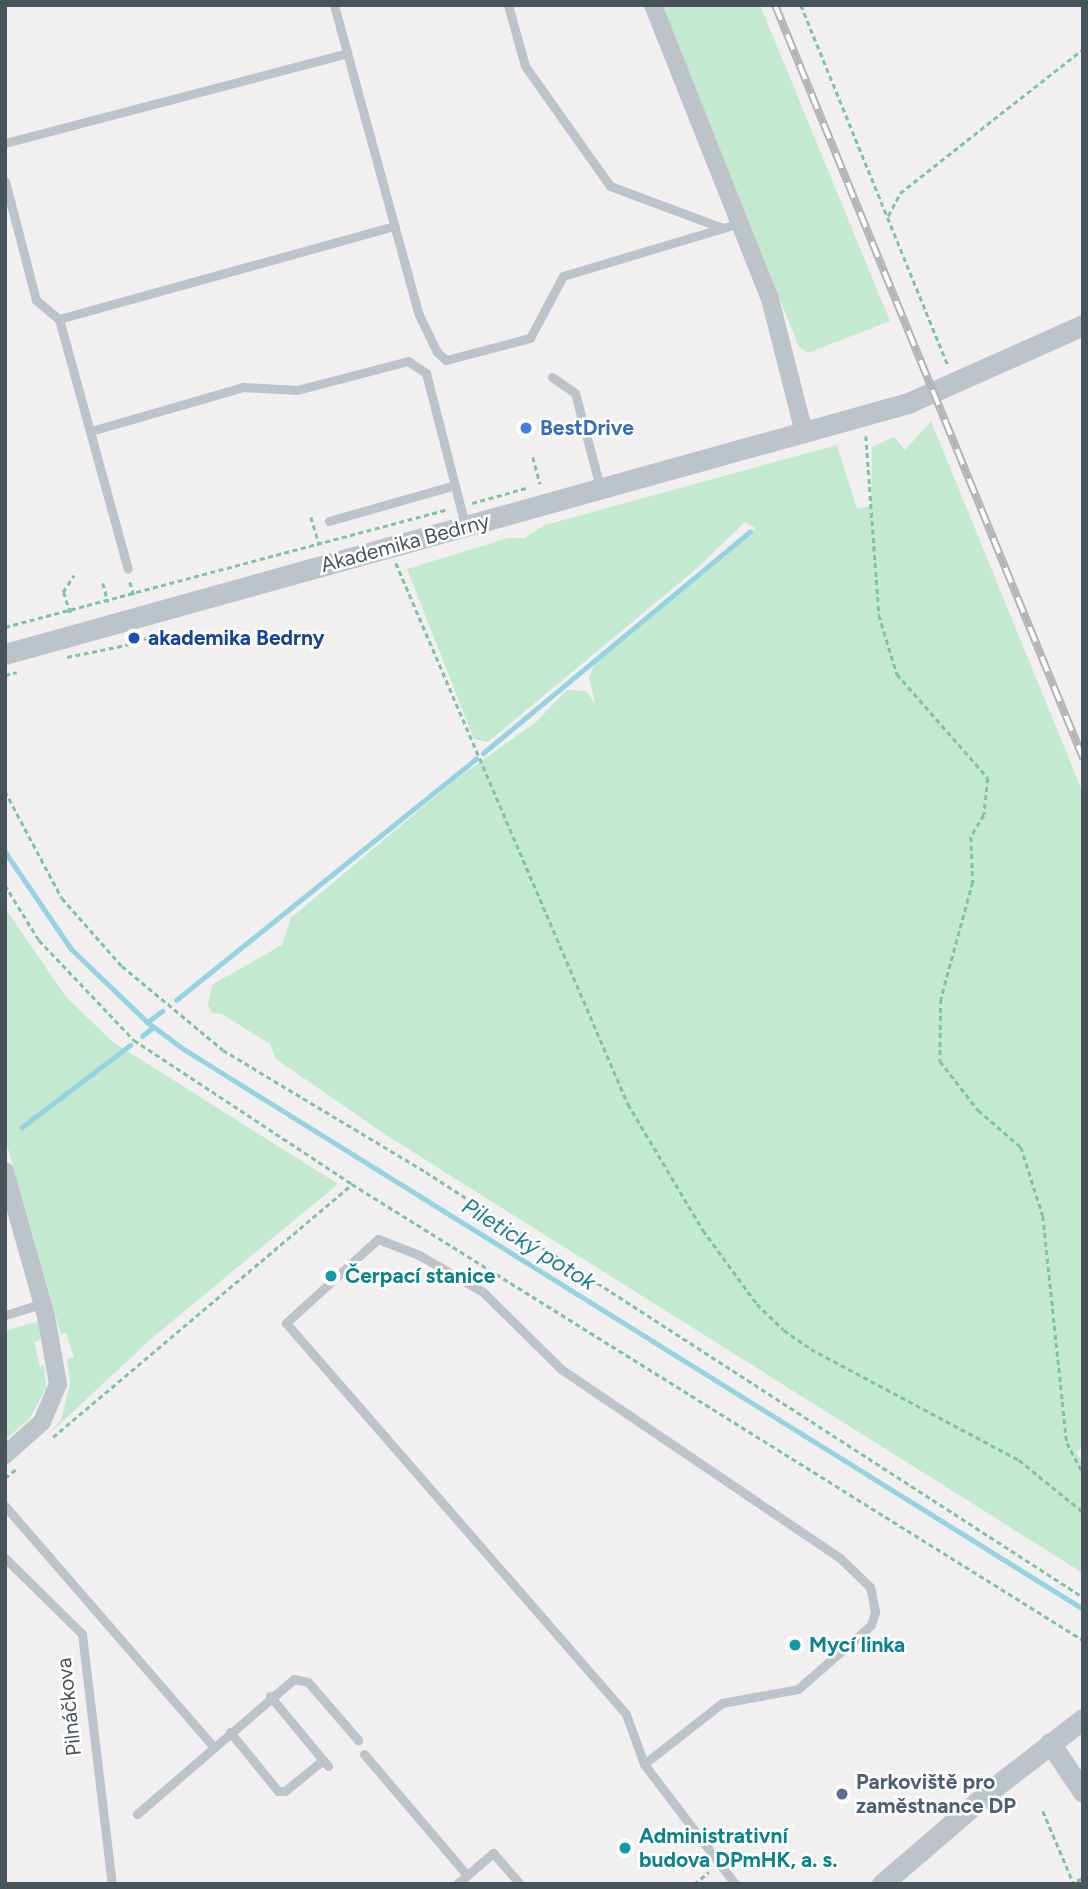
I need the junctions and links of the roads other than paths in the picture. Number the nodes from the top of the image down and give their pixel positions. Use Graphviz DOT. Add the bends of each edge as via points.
graph roads {
  1 [pos="334,5"];
  2 [pos="508,5"];
  3 [pos="653,5"];
  4 [pos="347,53"];
  5 [pos="5,143"];
  6 [pos="5,181"];
  7 [pos="394,226"];
  8 [pos="732,226"];
  9 [pos="60,319"];
  10 [pos="1083,326"];
  11 [pos="552,377"];
  12 [pos="90,431"];
  13 [pos="804,432"];
  14 [pos="455,485"];
  15 [pos="600,489"];
  16 [pos="462,516"];
  17 [pos="329,521"];
  18 [pos="128,573"];
  19 [pos="5,654"];
  20 [pos="5,1171"];
  21 [pos="42,1304"];
  22 [pos="5,1315"];
  23 [pos="5,1455"];
  24 [pos="5,1506"];
  25 [pos="5,1558"];
  26 [pos="270,1696"];
  27 [pos="1083,1719"];
  28 [pos="230,1732"];
  29 [pos="358,1740"];
  30 [pos="1050,1743"];
  31 [pos="213,1746"];
  32 [pos="364,1754"];
  33 [pos="644,1765"];
  34 [pos="1083,1792"];
  35 [pos="136,1814"];
  36 [pos="467,1875"];
  37 [pos="112,1884"];
  38 [pos="457,1884"];
  39 [pos="520,1884"];
  40 [pos="734,1884"];
  41 [pos="882,1884"];
  1 -- 4 [label="lane"];
  2 -- 8 [label="lane" via="525,66 610,186"];
  3 -- 8 [label="street"];
  4 -- 5 [label="lane"];
  4 -- 7 [label="lane"];
  6 -- 9 [label="lane" via="36,300"];
  7 -- 8 [label="lane" via="419,315 437,352 446,360 530,338 563,276"];
  7 -- 9 [label="lane"];
  8 -- 13 [label="street" via="771,299"];
  9 -- 12 [label="lane"];
  10 -- 13 [label="street, Akademika Bedrny" via="953,376 926,397"];
  11 -- 15 [label="lane" via="575,393"];
  12 -- 14 [label="lane" via="243,387 296,390 408,361 426,373"];
  12 -- 18 [label="lane"];
  13 -- 15 [label="street, Akademika Bedrny"];
  14 -- 16 [label="lane"];
  14 -- 17 [label="lane"];
  15 -- 16 [label="street, Akademika Bedrny"];
  16 -- 19 [label="street, Akademika Bedrny" via="393,546"];
  20 -- 21 [label="street"];
  21 -- 22 [label="lane"];
  21 -- 23 [label="street" via="56,1358 55,1399 42,1422"];
  24 -- 31 [label="lane"];
  25 -- 37 [label="lane, Pilnáčkova" via="82,1634"];
  26 -- 28 [label="lane"];
  26 -- 28 [label="lane" via="326,1763 285,1791 278,1791"];
  26 -- 29 [label="lane" via="287,1681 304,1679"];
  27 -- 30 [label="street"];
  28 -- 31 [label="lane"];
  30 -- 34 [label="street"];
  30 -- 41 [label="street"];
  31 -- 35 [label="lane"];
  32 -- 36 [label="lane"];
  33 -- 33 [label="lane" via="626,1714 286,1323 378,1239 419,1255 483,1292 561,1369 840,1558 870,1587 875,1612 871,1625 798,1689 722,1703"];
  33 -- 40 [label="lane"];
  36 -- 38 [label="lane"];
  36 -- 39 [label="lane" via="492,1853"];
}
